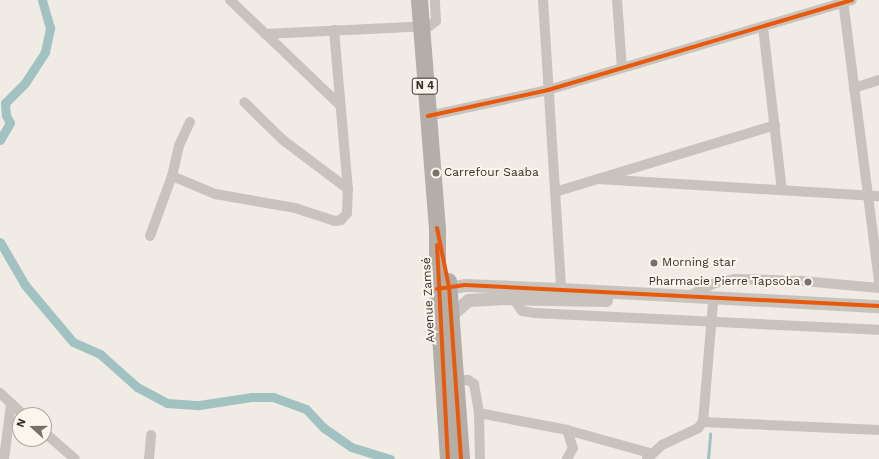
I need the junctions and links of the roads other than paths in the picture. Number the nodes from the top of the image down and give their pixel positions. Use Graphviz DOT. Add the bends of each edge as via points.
graph roads {
  1 [pos="230,0"];
  2 [pos="419,0"];
  3 [pos="435,0"];
  4 [pos="543,0"];
  5 [pos="617,0"];
  6 [pos="846,1"];
  7 [pos="421,26"];
  8 [pos="763,27"];
  9 [pos="334,30"];
  10 [pos="266,34"];
  11 [pos="622,68"];
  12 [pos="879,80"];
  13 [pos="854,88"];
  14 [pos="548,90"];
  15 [pos="244,102"];
  16 [pos="339,104"];
  17 [pos="428,116"];
  18 [pos="190,122"];
  19 [pos="775,125"];
  20 [pos="172,176"];
  21 [pos="598,179"];
  22 [pos="348,189"];
  23 [pos="782,190"];
  24 [pos="555,192"];
  25 [pos="868,195"];
  26 [pos="879,196"];
  27 [pos="150,236"];
  28 [pos="879,282"];
  29 [pos="443,288"];
  30 [pos="879,288"];
  31 [pos="561,289"];
  32 [pos="691,295"];
  33 [pos="513,298"];
  34 [pos="713,302"];
  35 [pos="879,306"];
  36 [pos="879,312"];
  37 [pos="451,315"];
  38 [pos="712,323"];
  39 [pos="879,330"];
  40 [pos="456,380"];
  41 [pos="0,393"];
  42 [pos="12,404"];
  43 [pos="15,407"];
  44 [pos="479,413"];
  45 [pos="703,422"];
  46 [pos="567,430"];
  47 [pos="879,430"];
  48 [pos="151,435"];
  49 [pos="52,439"];
  50 [pos="649,456"];
  51 [pos="4,459"];
  52 [pos="74,459"];
  53 [pos="149,459"];
  54 [pos="448,459"];
  55 [pos="461,459"];
  56 [pos="480,459"];
  57 [pos="567,459"];
  1 -- 10 [label="street"];
  2 -- 7 [label="highway, N 4"];
  3 -- 7 [label="street" via="435,23"];
  4 -- 14 [label="street"];
  5 -- 11 [label="street"];
  6 -- 8 [label="street"];
  6 -- 13 [label="street"];
  7 -- 9 [label="street"];
  7 -- 17 [label="highway, N 4"];
  8 -- 11 [label="street"];
  8 -- 19 [label="street"];
  9 -- 10 [label="street"];
  9 -- 16 [label="street"];
  10 -- 16 [label="street"];
  11 -- 14 [label="street"];
  12 -- 13 [label="street"];
  13 -- 25 [label="street"];
  14 -- 17 [label="street"];
  14 -- 24 [label="street"];
  15 -- 22 [label="street" via="283,140"];
  16 -- 22 [label="street"];
  17 -- 29 [label="highway, Avenue Zamsé / N 4"];
  18 -- 20 [label="street" via="179,146"];
  19 -- 21 [label="street"];
  19 -- 23 [label="street"];
  20 -- 22 [label="street" via="215,194 295,208 335,221 347,213"];
  20 -- 27 [label="street"];
  21 -- 23 [label="street"];
  21 -- 24 [label="street"];
  23 -- 25 [label="street"];
  24 -- 31 [label="street"];
  25 -- 26 [label="street"];
  25 -- 28 [label="street"];
  29 -- 31 [label="street"];
  29 -- 37 [label="highway, Avenue Zamsé / N 4"];
  29 -- 54 [label="highway, Avenue Zamsé / N 4"];
  30 -- 32 [label="street" via="804,281 735,279 716,283"];
  31 -- 32 [label="street"];
  32 -- 35 [label="street"];
  33 -- 34 [label="street"];
  33 -- 37 [label="street" via="468,300"];
  33 -- 38 [label="street" via="522,311 534,313"];
  34 -- 36 [label="street"];
  34 -- 38 [label="street"];
  37 -- 40 [label="highway, Avenue Zamsé / N 4"];
  38 -- 39 [label="street"];
  38 -- 45 [label="street"];
  40 -- 44 [label="street" via="468,380 474,384"];
  40 -- 55 [label="highway, Avenue Zamsé / N 4"];
  41 -- 42 [label="street"];
  42 -- 43 [label="street"];
  42 -- 51 [label="street"];
  44 -- 46 [label="street"];
  44 -- 56 [label="street"];
  45 -- 47 [label="street"];
  45 -- 50 [label="street" via="698,428 680,434"];
  46 -- 50 [label="street"];
  46 -- 57 [label="street" via="573,448"];
  48 -- 53 [label="street"];
  49 -- 52 [label="street"];
}
